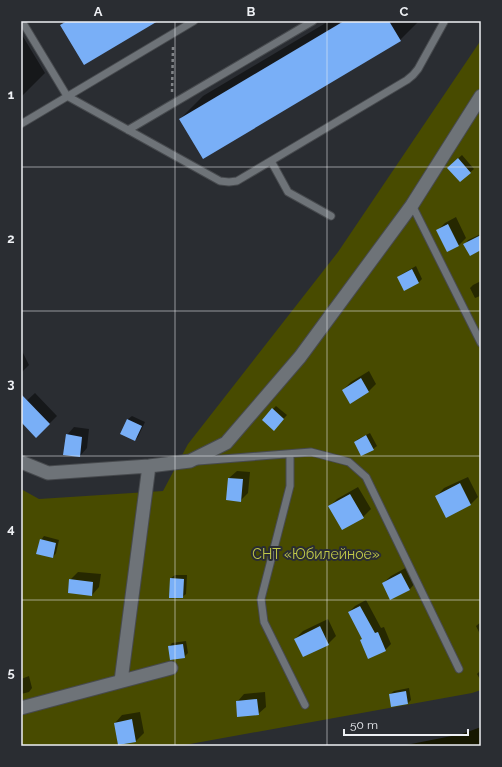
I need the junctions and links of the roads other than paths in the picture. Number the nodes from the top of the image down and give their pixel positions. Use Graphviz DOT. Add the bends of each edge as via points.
graph roads {
  1 [pos="194,21"];
  2 [pos="313,21"];
  3 [pos="444,21"];
  4 [pos="23,22"];
  5 [pos="67,96"];
  6 [pos="481,96"];
  7 [pos="21,124"];
  8 [pos="128,130"];
  9 [pos="271,161"];
  10 [pos="412,205"];
  11 [pos="331,216"];
  12 [pos="481,343"];
  13 [pos="290,454"];
  14 [pos="190,461"];
  15 [pos="21,462"];
  16 [pos="149,466"];
  17 [pos="171,668"];
  18 [pos="459,668"];
  19 [pos="121,681"];
  20 [pos="305,705"];
  21 [pos="21,708"];
  1 -- 5 [label="lane"];
  2 -- 8 [label="lane"];
  3 -- 9 [label="lane" via="418,69 410,77"];
  4 -- 5 [label="lane"];
  5 -- 7 [label="lane"];
  5 -- 8 [label="lane"];
  6 -- 10 [label="street"];
  8 -- 9 [label="lane" via="220,181 237,181"];
  9 -- 11 [label="lane" via="288,192"];
  10 -- 12 [label="lane"];
  10 -- 14 [label="street" via="300,357 226,443"];
  13 -- 14 [label="lane"];
  13 -- 18 [label="lane" via="311,452 349,462 366,477"];
  13 -- 20 [label="lane" via="290,486 261,599 264,622"];
  14 -- 16 [label="street"];
  15 -- 16 [label="street" via="48,473"];
  16 -- 19 [label="street"];
  17 -- 19 [label="street"];
  19 -- 21 [label="street"];
}
